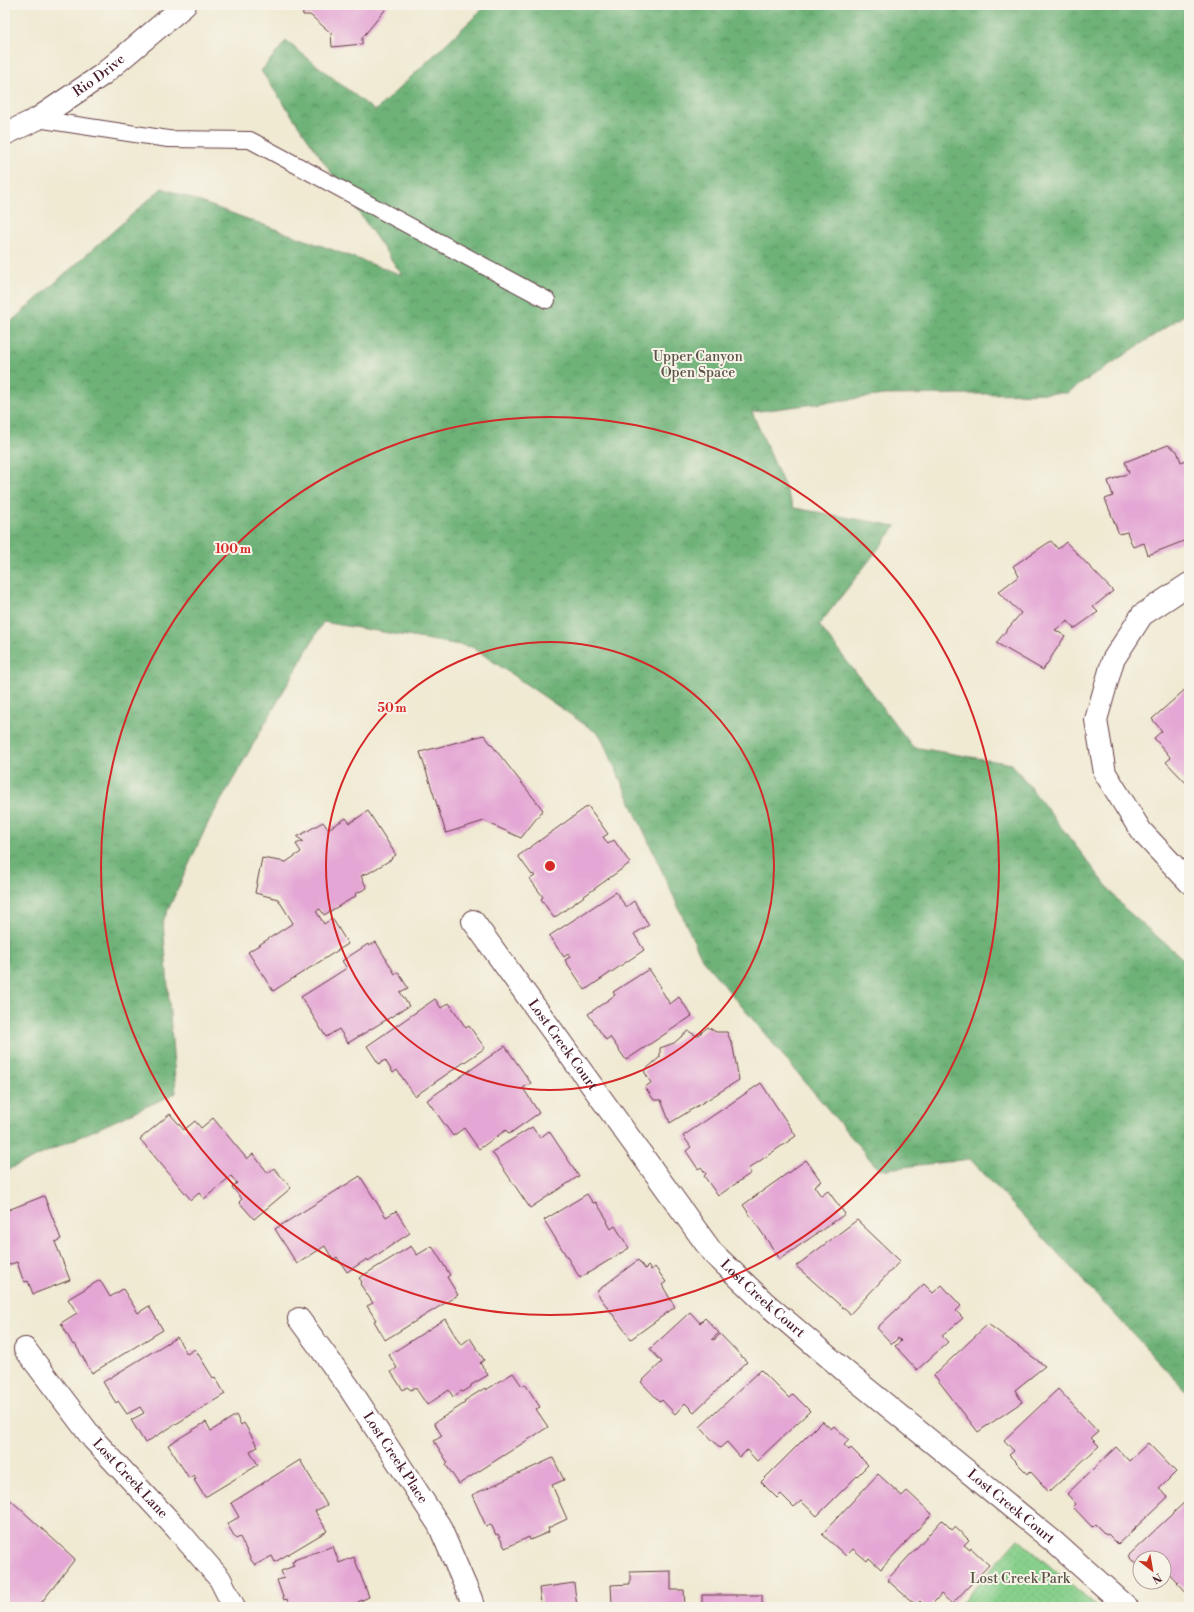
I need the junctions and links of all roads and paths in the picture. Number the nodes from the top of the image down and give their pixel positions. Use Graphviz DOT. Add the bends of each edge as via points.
graph roads {
  1 [pos="185,5"];
  2 [pos="37,119"];
  3 [pos="5,134"];
  4 [pos="547,300"];
  5 [pos="1189,584"];
  6 [pos="1189,882"];
  7 [pos="473,921"];
  8 [pos="299,1319"];
  9 [pos="25,1349"];
  10 [pos="234,1607"];
  11 [pos="473,1607"];
  12 [pos="1127,1607"];
  1 -- 2 [label="street, Rio Drive" via="102,75"];
  2 -- 3 [label="street, Rio Drive"];
  2 -- 4 [label="lane" via="168,139 250,140"];
  5 -- 6 [label="street" via="1142,615 1113,660 1096,720 1104,773 1141,831"];
  7 -- 12 [label="street, Lost Creek Court" via="712,1252 762,1301 1048,1537"];
  8 -- 11 [label="street, Lost Creek Place" via="348,1386 439,1525"];
  9 -- 10 [label="street, Lost Creek Lane" via="93,1439 220,1579"];
}
